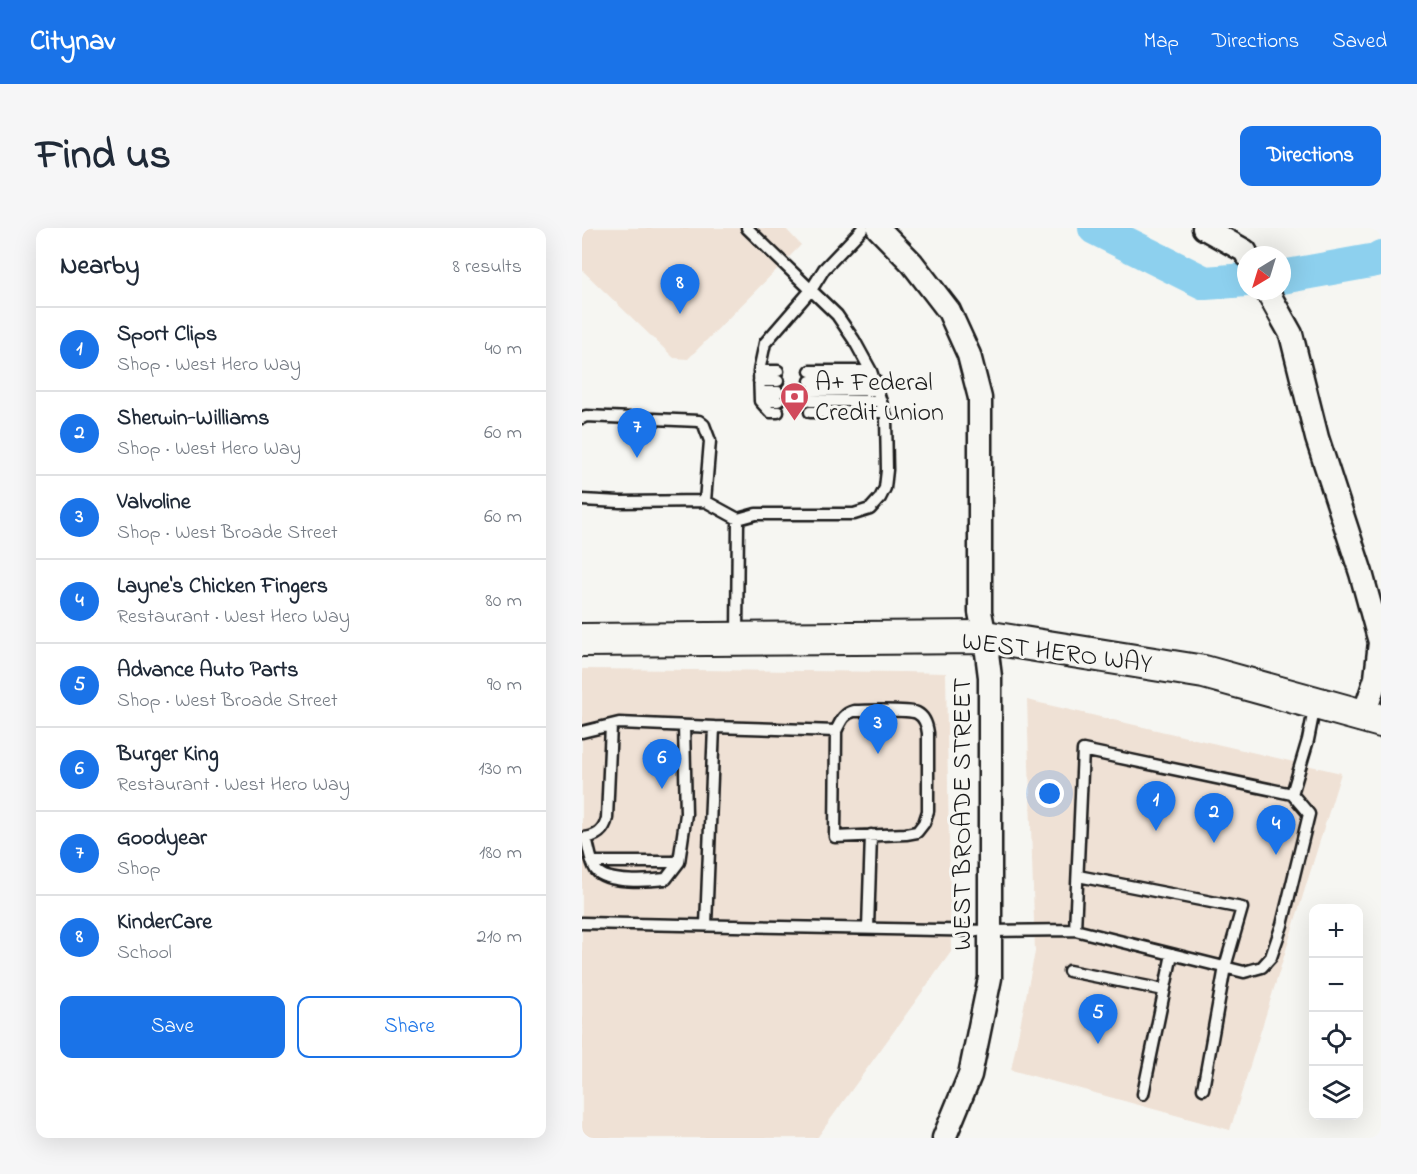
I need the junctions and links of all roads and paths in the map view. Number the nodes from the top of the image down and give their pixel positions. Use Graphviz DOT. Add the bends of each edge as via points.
graph roads {
  1 [pos="747,228"];
  2 [pos="863,228"];
  3 [pos="878,228"];
  4 [pos="1204,228"];
  5 [pos="1237,247"];
  6 [pos="811,290"];
  7 [pos="1272,300"];
  8 [pos="876,385"];
  9 [pos="760,386"];
  10 [pos="778,391"];
  11 [pos="810,391"];
  12 [pos="884,412"];
  13 [pos="582,418"];
  14 [pos="582,500"];
  15 [pos="705,501"];
  16 [pos="738,519"];
  17 [pos="985,637"];
  18 [pos="582,640"];
  19 [pos="737,640"];
  20 [pos="1379,678"];
  21 [pos="1316,702"];
  22 [pos="1372,718"];
  23 [pos="611,725"];
  24 [pos="684,726"];
  25 [pos="714,728"];
  26 [pos="836,731"];
  27 [pos="582,732"];
  28 [pos="1292,794"];
  29 [pos="871,835"];
  30 [pos="584,838"];
  31 [pos="593,862"];
  32 [pos="679,862"];
  33 [pos="1078,876"];
  34 [pos="582,923"];
  35 [pos="706,925"];
  36 [pos="868,928"];
  37 [pos="1075,930"];
  38 [pos="991,931"];
  39 [pos="1172,954"];
  40 [pos="1225,966"];
  41 [pos="1069,971"];
  42 [pos="1164,990"];
  43 [pos="1203,1089"];
  44 [pos="1143,1094"];
  45 [pos="944,1138"];
  1 -- 6 [label="lane"];
  2 -- 6 [label="lane"];
  3 -- 17 [label="street, WEST BROADE STREET" via="949,310 969,355 980,398 980,612"];
  4 -- 5 [label="street"];
  6 -- 8 [label="lane" via="837,315"];
  6 -- 9 [label="lane" via="765,343"];
  7 -- 20 [label="street" via="1291,334 1317,438 1361,573 1380,642"];
  8 -- 11 [label="lane"];
  8 -- 11 [label="lane"];
  8 -- 12 [label="lane"];
  9 -- 10 [label="lane"];
  9 -- 10 [label="lane"];
  9 -- 10 [label="lane" via="770,412"];
  11 -- 12 [label="lane"];
  12 -- 16 [label="lane" via="885,488 870,509 854,514 756,514"];
  13 -- 15 [label="lane" via="699,421 710,441"];
  14 -- 15 [label="lane"];
  15 -- 16 [label="lane"];
  16 -- 19 [label="lane"];
  17 -- 19 [label="main road, WEST HERO WAY"];
  17 -- 21 [label="main road, WEST HERO WAY" via="1204,672"];
  17 -- 38 [label="street, WEST BROADE STREET" via="990,677"];
  18 -- 19 [label="main road, WEST HERO WAY"];
  20 -- 22 [label="street"];
  21 -- 22 [label="main road, WEST HERO WAY"];
  21 -- 28 [label="lane"];
  23 -- 24 [label="lane"];
  23 -- 27 [label="lane"];
  23 -- 30 [label="lane" via="608,818 598,834"];
  24 -- 25 [label="lane"];
  24 -- 32 [label="lane" via="686,814"];
  25 -- 26 [label="lane"];
  25 -- 35 [label="lane"];
  26 -- 29 [label="lane" via="835,837"];
  26 -- 29 [label="lane" via="843,718 855,711 906,711 925,721 928,811 924,823 917,832"];
  28 -- 33 [label="lane" via="1083,750"];
  28 -- 40 [label="lane" via="1309,814 1271,957 1262,967 1244,972"];
  29 -- 36 [label="lane"];
  30 -- 31 [label="lane"];
  31 -- 32 [label="lane"];
  31 -- 32 [label="lane" via="603,876 611,879 650,881 666,879"];
  33 -- 37 [label="lane"];
  33 -- 40 [label="lane" via="1242,908"];
  34 -- 35 [label="lane"];
  35 -- 36 [label="lane"];
  36 -- 38 [label="lane"];
  37 -- 38 [label="lane"];
  37 -- 39 [label="lane"];
  38 -- 45 [label="street, WEST BROADE STREET" via="990,978 970,1075"];
  39 -- 40 [label="lane"];
  39 -- 42 [label="lane"];
  40 -- 43 [label="lane"];
  41 -- 42 [label="lane"];
  42 -- 44 [label="lane"];
}
